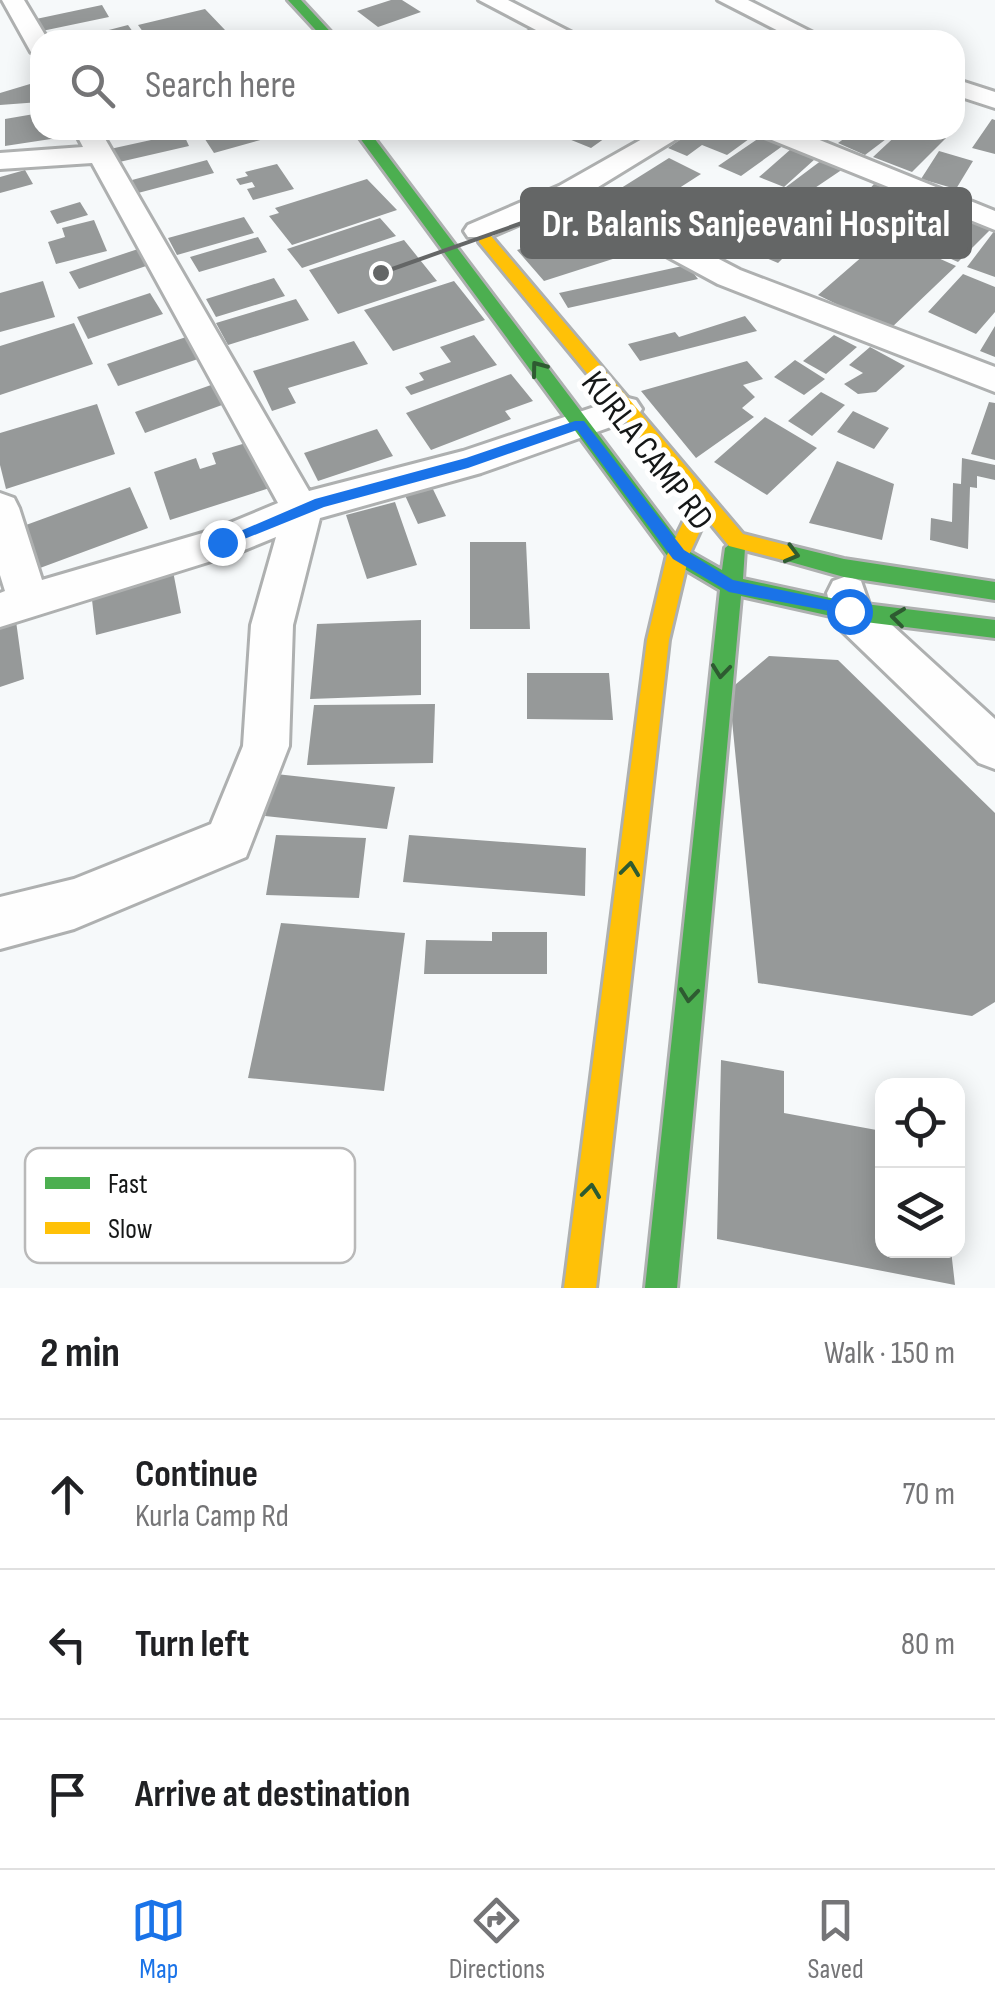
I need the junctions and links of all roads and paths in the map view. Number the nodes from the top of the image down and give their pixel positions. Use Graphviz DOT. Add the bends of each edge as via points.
graph roads {
  1 [pos="13,0"];
  2 [pos="294,0"];
  3 [pos="490,0"];
  4 [pos="728,0"];
  5 [pos="30,30"];
  6 [pos="322,30"];
  7 [pos="553,30"];
  8 [pos="793,30"];
  9 [pos="965,90"];
  10 [pos="995,100"];
  11 [pos="368,140"];
  12 [pos="660,140"];
  13 [pos="796,140"];
  14 [pos="93,142"];
  15 [pos="0,160"];
  16 [pos="569,192"];
  17 [pos="995,221"];
  18 [pos="473,224"];
  19 [pos="995,380"];
  20 [pos="624,409"];
  21 [pos="580,424"];
  22 [pos="703,502"];
  23 [pos="0,508"];
  24 [pos="302,512"];
  25 [pos="736,540"];
  26 [pos="678,555"];
  27 [pos="844,568"];
  28 [pos="729,586"];
  29 [pos="995,591"];
  30 [pos="14,605"];
  31 [pos="849,611"];
  32 [pos="995,630"];
  33 [pos="995,748"];
  34 [pos="0,923"];
  35 [pos="580,1288"];
  36 [pos="661,1288"];
  1 -- 5 [label="street"];
  2 -- 6 [label="main road"];
  3 -- 7 [label="street"];
  4 -- 8 [label="street"];
  9 -- 10 [label="street"];
  21 -- 11 [label="main road, KURLA CAMP RD, one-way"];
  12 -- 16 [label="street"];
  13 -- 17 [label="street"];
  14 -- 15 [label="street"];
  14 -- 24 [label="street"];
  16 -- 18 [label="street"];
  16 -- 19 [label="street" via="729,277"];
  18 -- 20 [label="main road, KURLA CAMP RD"];
  20 -- 21 [label="street"];
  20 -- 22 [label="main road, KURLA CAMP RD"];
  21 -- 24 [label="street"];
  21 -- 26 [label="main road, KURLA CAMP RD"];
  22 -- 25 [label="main road, KURLA CAMP RD"];
  22 -- 26 [label="main road"];
  23 -- 30 [label="street"];
  24 -- 30 [label="street"];
  24 -- 34 [label="street" via="272,625 266,746 229,840 74,904"];
  25 -- 27 [label="main road, KURLA CAMP RD, one-way"];
  25 -- 28 [label="main road"];
  26 -- 28 [label="main road, KURLA CAMP RD"];
  35 -- 26 [label="main road, one-way" via="658,640"];
  27 -- 29 [label="main road, KURLA CAMP RD"];
  27 -- 31 [label="street"];
  28 -- 31 [label="main road, KURLA CAMP RD"];
  28 -- 36 [label="main road, one-way"];
  32 -- 31 [label="main road, KURLA CAMP RD, one-way"];
  31 -- 33 [label="street"];
}
